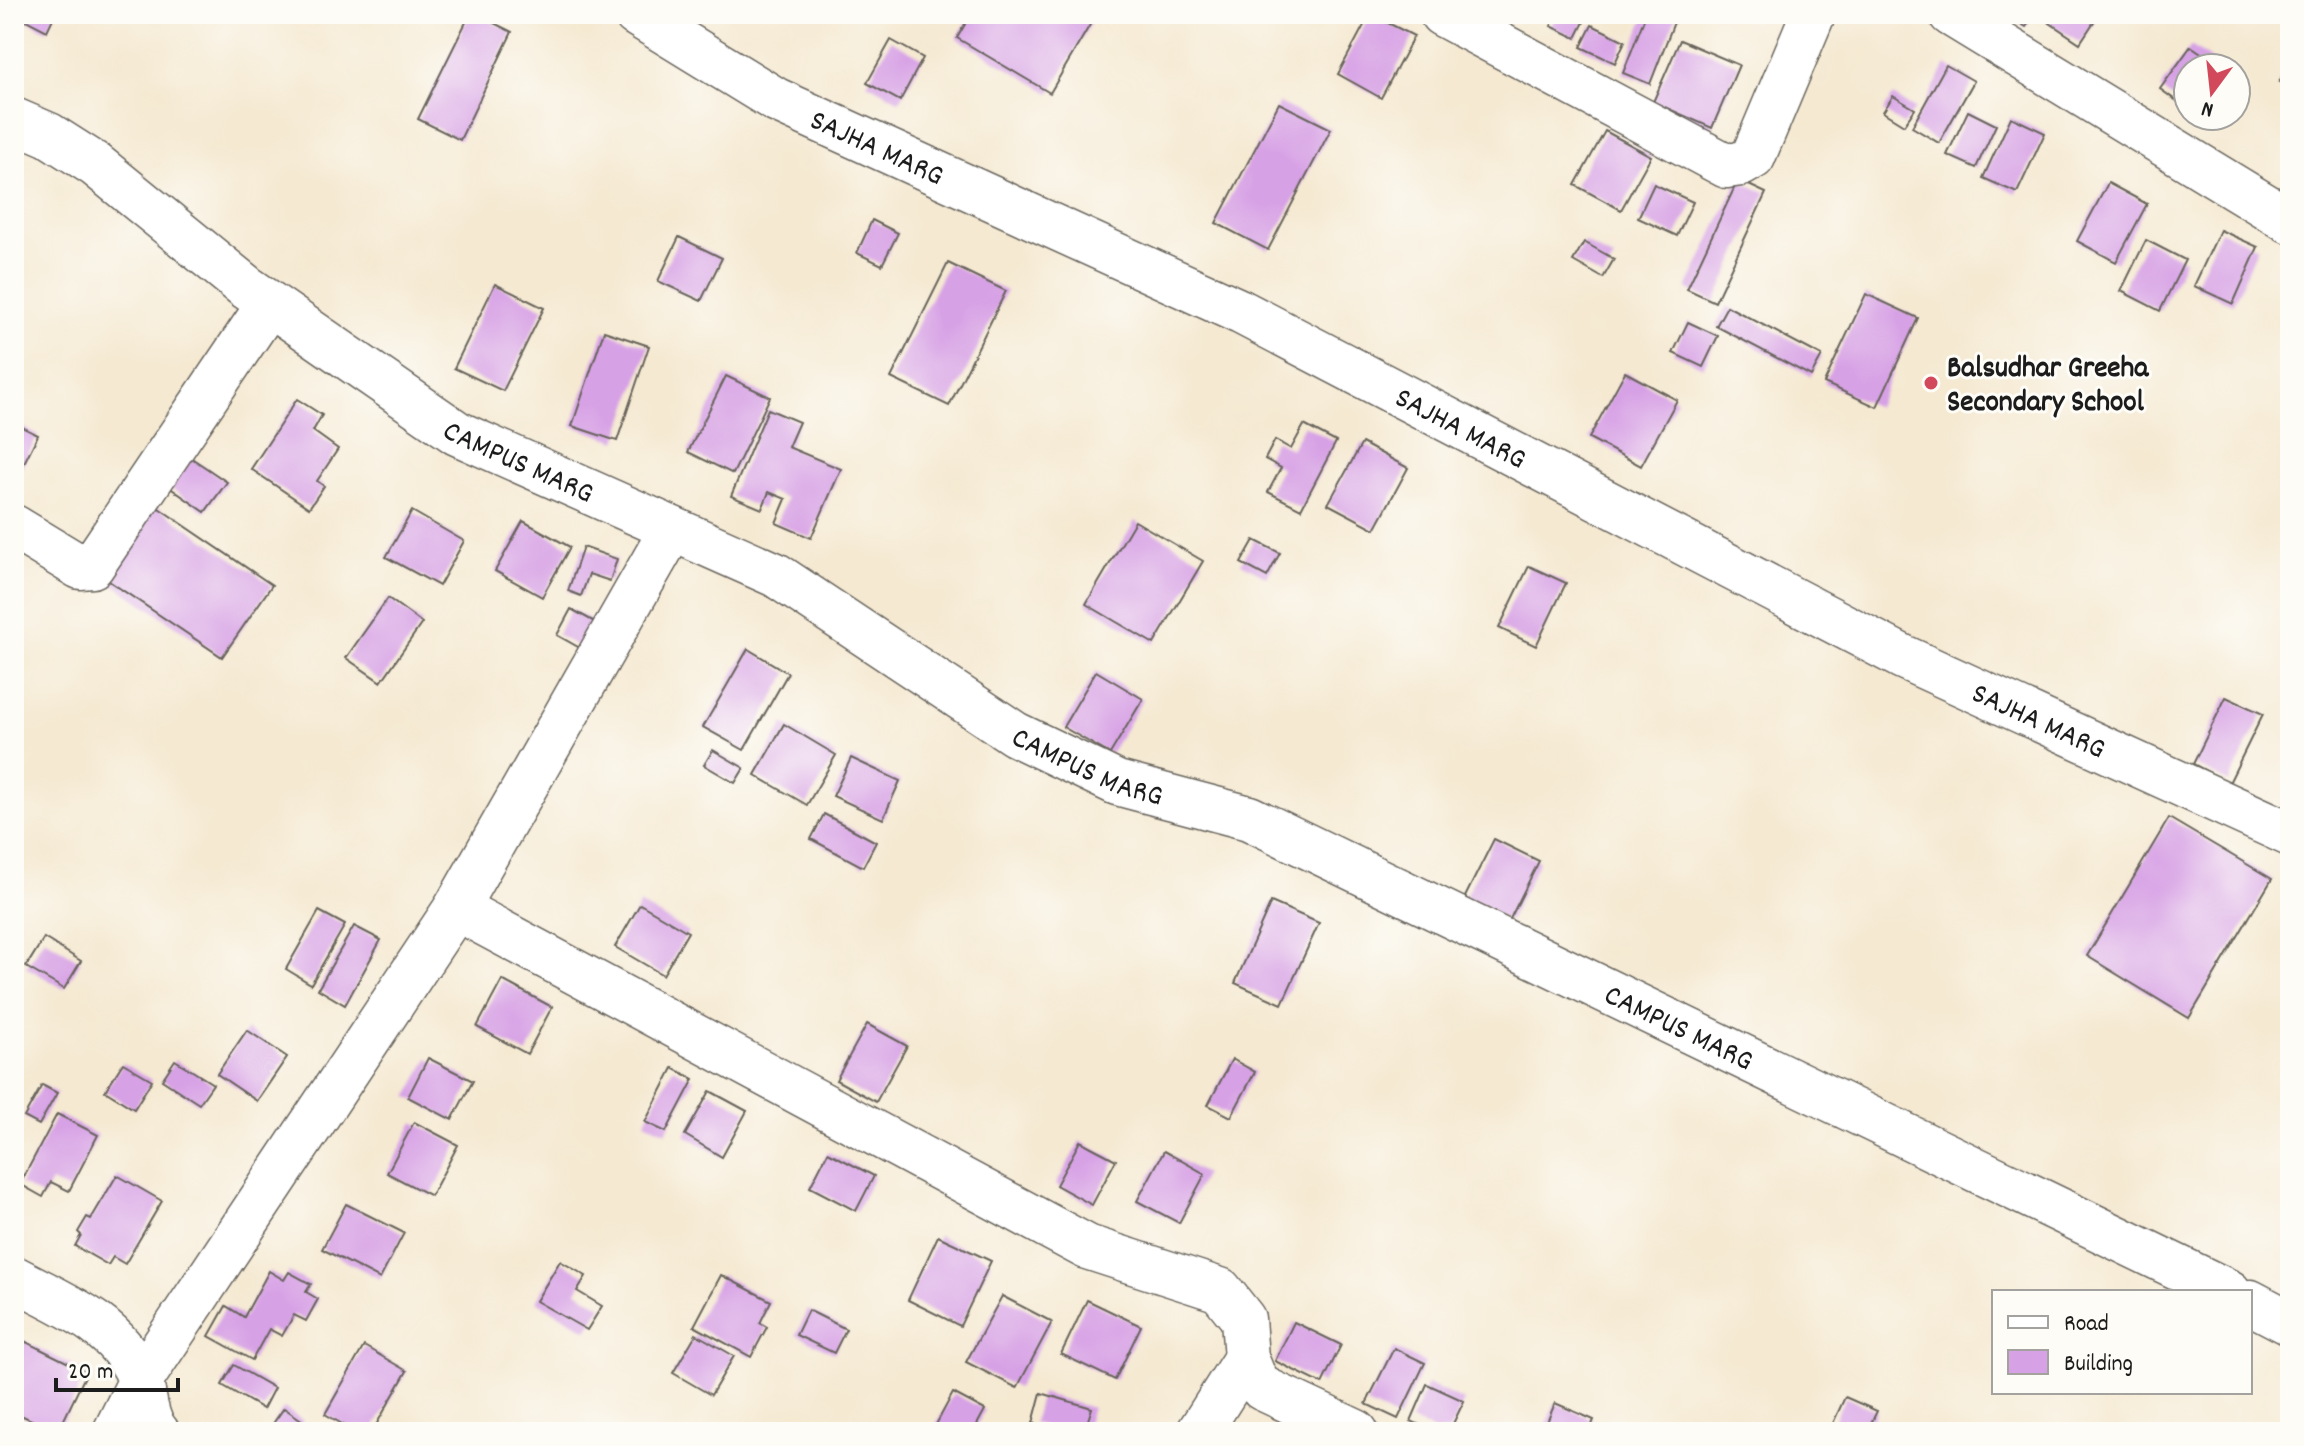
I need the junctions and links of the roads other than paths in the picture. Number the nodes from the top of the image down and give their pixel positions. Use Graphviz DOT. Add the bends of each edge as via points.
graph roads {
  1 [pos="636,14"];
  2 [pos="1442,14"];
  3 [pos="1813,14"];
  4 [pos="1951,14"];
  5 [pos="14,120"];
  6 [pos="2290,221"];
  7 [pos="269,304"];
  8 [pos="14,527"];
  9 [pos="672,529"];
  10 [pos="2290,834"];
  11 [pos="456,908"];
  12 [pos="14,1278"];
  13 [pos="2225,1290"];
  14 [pos="2252,1303"];
  15 [pos="2290,1323"];
  16 [pos="1246,1358"];
  17 [pos="141,1380"];
  18 [pos="115,1432"];
  19 [pos="157,1432"];
  20 [pos="1199,1432"];
  21 [pos="1356,1432"];
  1 -- 10 [label="street, SAJHA MARG" via="776,100 1241,312 1903,657"];
  2 -- 3 [label="street" via="1727,166 1753,157"];
  4 -- 6 [label="street"];
  5 -- 7 [label="street, CAMPUS MARG" via="96,165"];
  7 -- 8 [label="street" via="92,566 80,567"];
  7 -- 9 [label="street, CAMPUS MARG" via="457,433"];
  9 -- 11 [label="street"];
  9 -- 13 [label="street, CAMPUS MARG" via="776,575 1028,740 1117,783 1249,818"];
  11 -- 16 [label="street" via="1087,1247 1220,1290 1243,1319"];
  11 -- 17 [label="street"];
  12 -- 17 [label="street" via="88,1317 121,1344"];
  14 -- 15 [label="street"];
  16 -- 20 [label="street"];
  16 -- 21 [label="street" via="1262,1388"];
  17 -- 18 [label="street"];
  17 -- 19 [label="street"];
}
